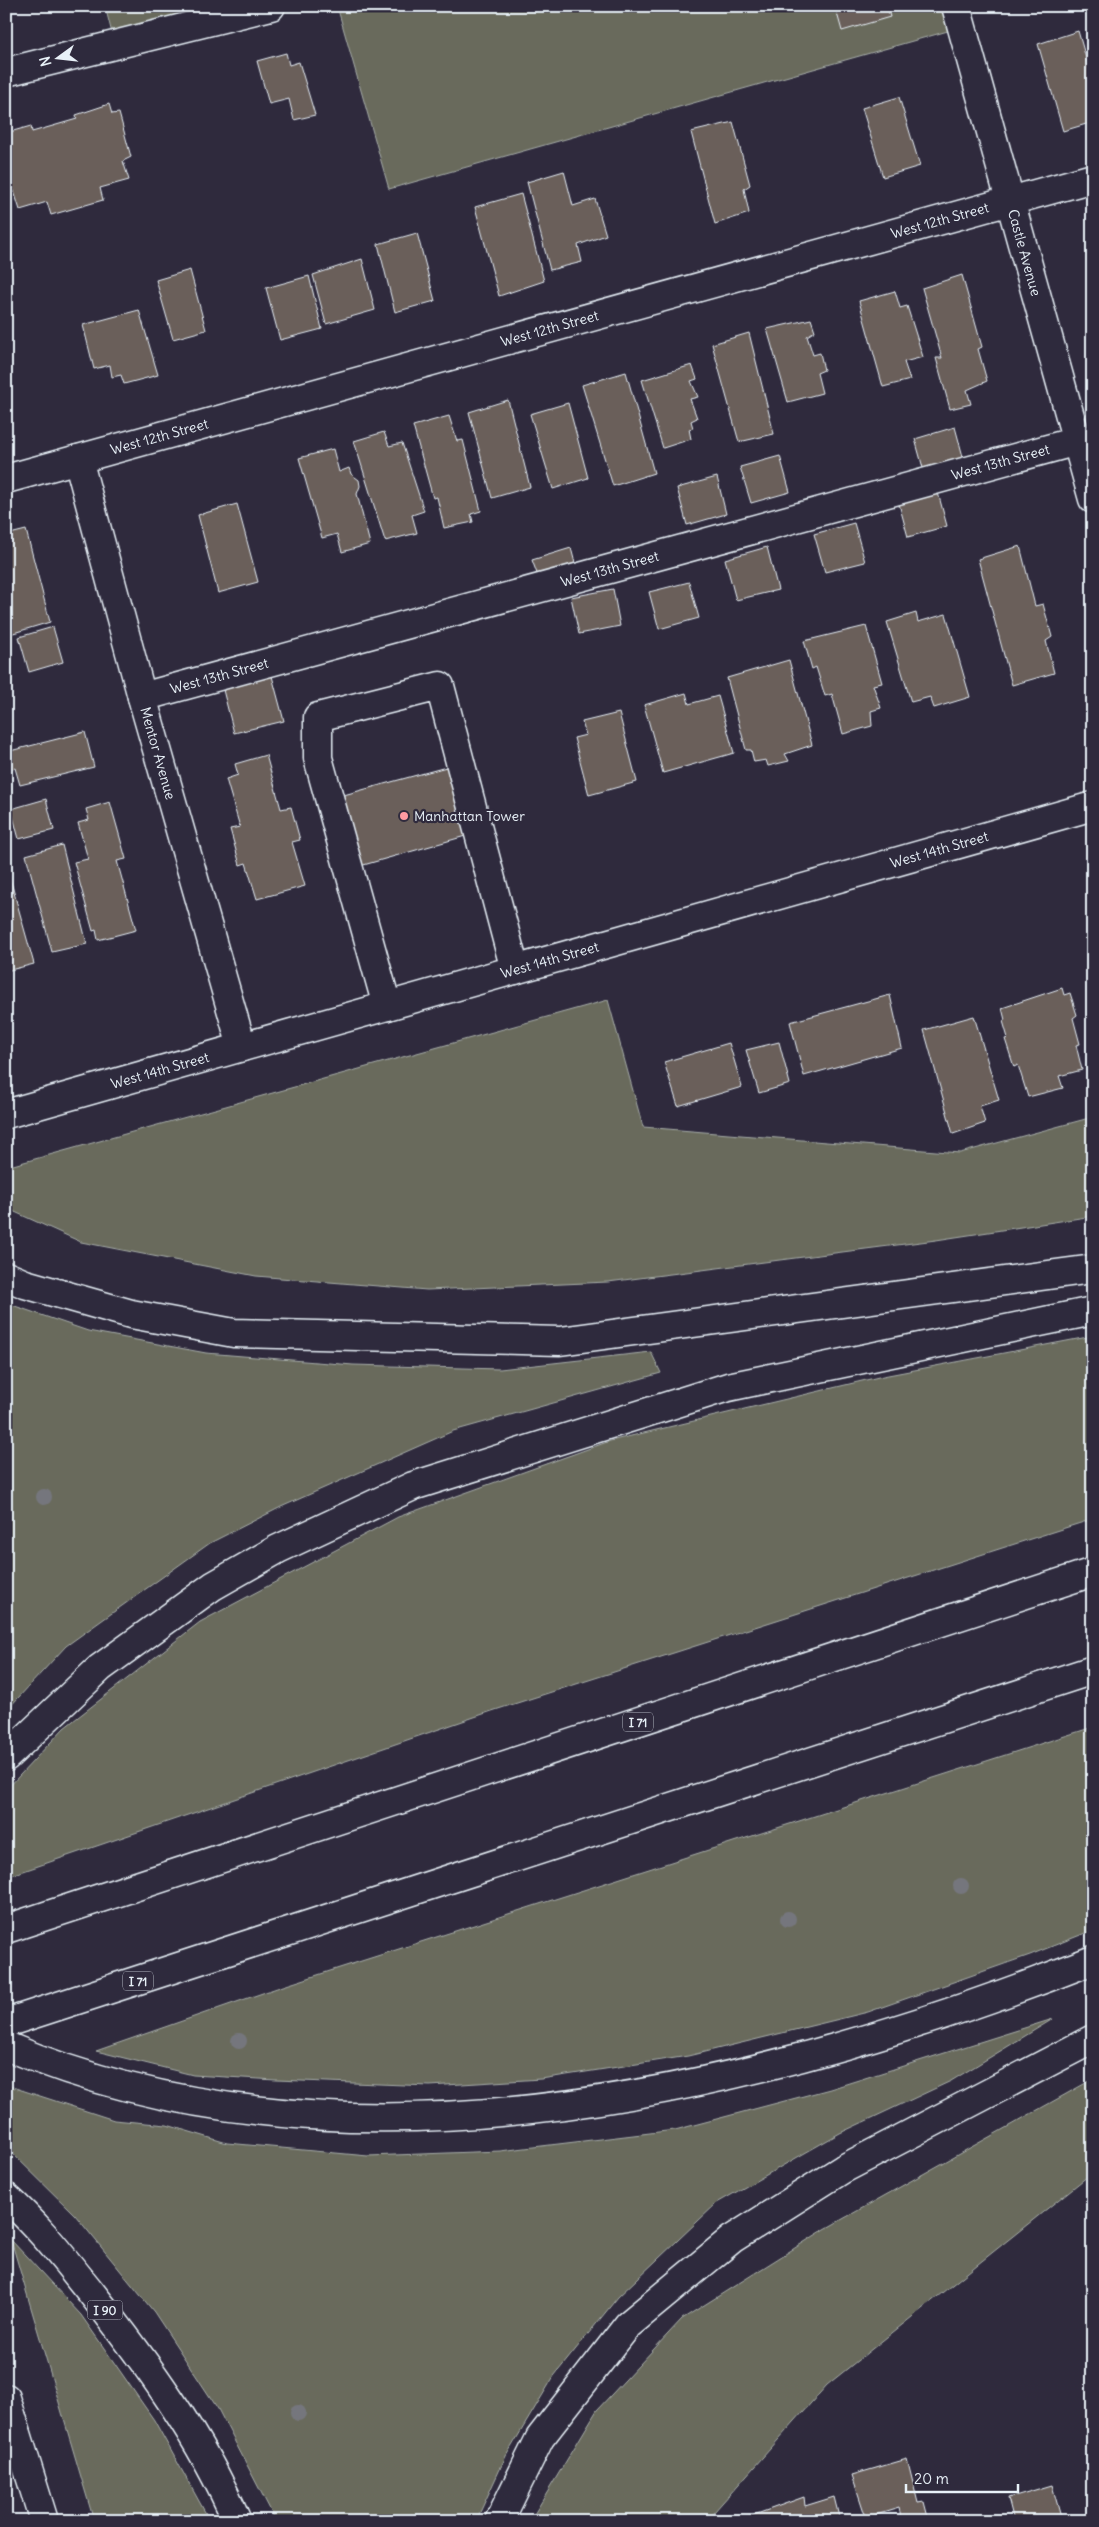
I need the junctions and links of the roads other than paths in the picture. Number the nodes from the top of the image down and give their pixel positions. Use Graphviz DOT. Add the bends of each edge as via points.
graph roads {
  1 [pos="271,6"];
  2 [pos="956,6"];
  3 [pos="6,72"];
  4 [pos="1093,178"];
  5 [pos="1010,201"];
  6 [pos="1083,451"];
  7 [pos="78,459"];
  8 [pos="6,479"];
  9 [pos="1093,498"];
  10 [pos="142,697"];
  11 [pos="1093,806"];
  12 [pos="515,970"];
  13 [pos="387,1006"];
  14 [pos="242,1047"];
  15 [pos="6,1114"];
  16 [pos="1093,1270"];
  17 [pos="6,1276"];
  18 [pos="1093,1311"];
  19 [pos="1093,1572"];
  20 [pos="1093,1670"];
  21 [pos="6,1757"];
  22 [pos="6,1929"];
  23 [pos="1093,1960"];
  24 [pos="6,2023"];
  25 [pos="1093,2039"];
  26 [pos="6,2046"];
  27 [pos="6,2197"];
  28 [pos="6,2398"];
  29 [pos="44,2521"];
  30 [pos="237,2521"];
  31 [pos="499,2521"];
  1 -- 3 [label="main road"];
  2 -- 5 [label="main road, Castle Avenue"];
  4 -- 5 [label="main road, West 12th Street"];
  5 -- 6 [label="main road, Castle Avenue"];
  5 -- 7 [label="main road, West 12th Street"];
  6 -- 9 [label="main road, Castle Avenue"];
  6 -- 10 [label="main road, West 13th Street"];
  7 -- 8 [label="main road, West 12th Street"];
  7 -- 10 [label="main road, Mentor Avenue"];
  10 -- 14 [label="main road, Mentor Avenue"];
  11 -- 12 [label="main road, West 14th Street"];
  12 -- 13 [label="main road, West 14th Street"];
  12 -- 13 [label="main road" via="440,686 318,717 318,758"];
  13 -- 14 [label="main road, West 14th Street"];
  14 -- 15 [label="main road, West 14th Street"];
  16 -- 17 [label="main road" via="560,1340 234,1333 131,1314"];
  18 -- 21 [label="main road" via="728,1387 413,1486 278,1549 213,1586 100,1668"];
  19 -- 22 [label="main road, I 71"];
  20 -- 24 [label="main road, I 71"];
  23 -- 26 [label="main road" via="924,2022 832,2049 725,2076 545,2108 351,2118 269,2112 138,2090 42,2061"];
  25 -- 31 [label="main road" via="843,2169 732,2239 628,2325 540,2438"];
  27 -- 30 [label="main road, I 90" via="68,2264 134,2346 191,2432"];
  28 -- 29 [label="main road"];
}
